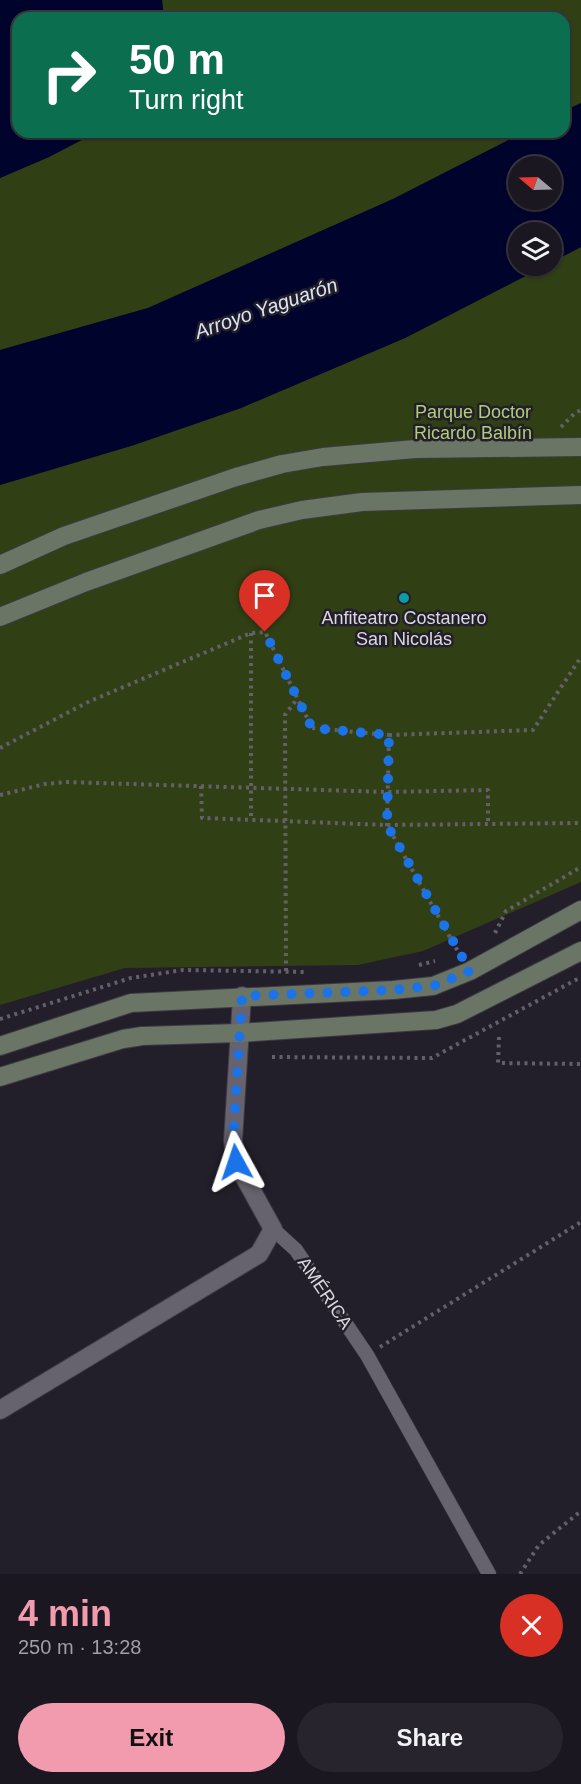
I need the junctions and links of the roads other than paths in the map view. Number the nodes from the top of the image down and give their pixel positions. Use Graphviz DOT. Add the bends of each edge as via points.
graph roads {
  1 [pos="581,447"];
  2 [pos="581,495"];
  3 [pos="0,565"];
  4 [pos="0,617"];
  5 [pos="581,910"];
  6 [pos="581,951"];
  7 [pos="242,996"];
  8 [pos="239,1033"];
  9 [pos="0,1046"];
  10 [pos="0,1077"];
  11 [pos="273,1229"];
  12 [pos="0,1410"];
  13 [pos="489,1574"];
  1 -- 3 [label="main road" via="415,448 282,464 64,536"];
  2 -- 4 [label="main road" via="362,502 259,519"];
  5 -- 7 [label="main road" via="465,963 433,986"];
  6 -- 8 [label="main road" via="457,1014 436,1020"];
  7 -- 8 [label="street, AMÉRICA"];
  7 -- 9 [label="main road" via="131,1003"];
  8 -- 10 [label="main road" via="123,1039"];
  8 -- 11 [label="street, AMÉRICA" via="233,1141 236,1162"];
  11 -- 12 [label="street" via="259,1254"];
  11 -- 13 [label="lane, AMÉRICA" via="296,1250 367,1355"];
}
